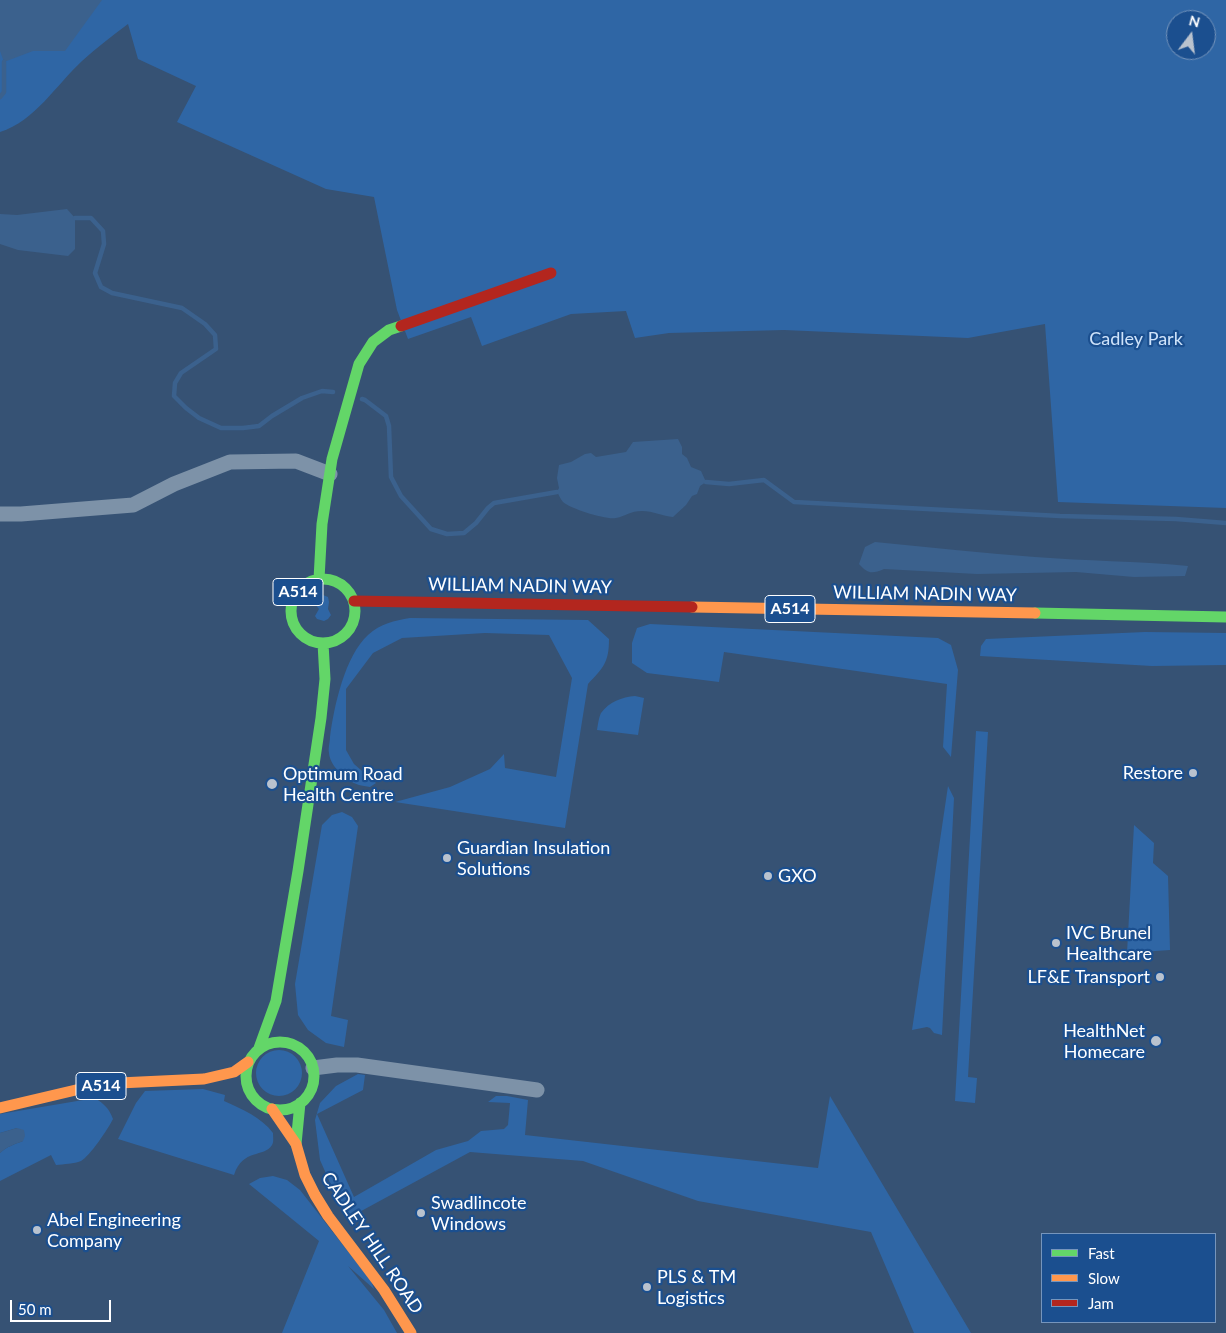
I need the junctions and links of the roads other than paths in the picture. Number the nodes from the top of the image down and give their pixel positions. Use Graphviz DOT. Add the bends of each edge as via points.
graph roads {
  1 [pos="551,273"];
  2 [pos="330,474"];
  3 [pos="0,514"];
  4 [pos="319,579"];
  5 [pos="354,601"];
  6 [pos="1226,617"];
  7 [pos="323,644"];
  8 [pos="276,1000"];
  9 [pos="281,1016"];
  10 [pos="285,1030"];
  11 [pos="294,1044"];
  12 [pos="259,1048"];
  13 [pos="248,1062"];
  14 [pos="313,1068"];
  15 [pos="204,1079"];
  16 [pos="537,1090"];
  17 [pos="252,1095"];
  18 [pos="300,1103"];
  19 [pos="0,1108"];
  20 [pos="272,1109"];
  21 [pos="296,1144"];
  22 [pos="411,1333"];
  1 -- 2 [label="main road" via="389,330 373,342 359,364"];
  2 -- 3 [label="street" via="296,461 230,462 174,484 133,505"];
  2 -- 4 [label="main road" via="322,524"];
  4 -- 5 [label="main road, A514" via="330,579 340,584"];
  4 -- 7 [label="main road, A514" via="300,589 293,600 292,616 302,634"];
  5 -- 6 [label="main road, WILLIAM NADIN WAY / A514"];
  5 -- 7 [label="main road" via="350,631 336,641"];
  7 -- 8 [label="main road, A514" via="325,679 321,718"];
  8 -- 9 [label="main road, A514"];
  8 -- 12 [label="main road, A514"];
  10 -- 11 [label="main road"];
  11 -- 12 [label="main road" via="282,1041"];
  11 -- 14 [label="main road" via="304,1050"];
  12 -- 13 [label="main road, A514"];
  13 -- 15 [label="main road, A514" via="234,1072"];
  13 -- 17 [label="main road" via="246,1084"];
  14 -- 16 [label="street" via="356,1064"];
  14 -- 18 [label="main road" via="313,1084"];
  15 -- 17 [label="main road, A514"];
  15 -- 19 [label="main road, A514" via="119,1083"];
  17 -- 20 [label="main road, A514" via="260,1104"];
  18 -- 20 [label="main road" via="290,1109"];
  18 -- 21 [label="main road, CADLEY HILL ROAD"];
  20 -- 21 [label="main road, CADLEY HILL ROAD"];
  21 -- 22 [label="main road, CADLEY HILL ROAD" via="315,1195"];
}
